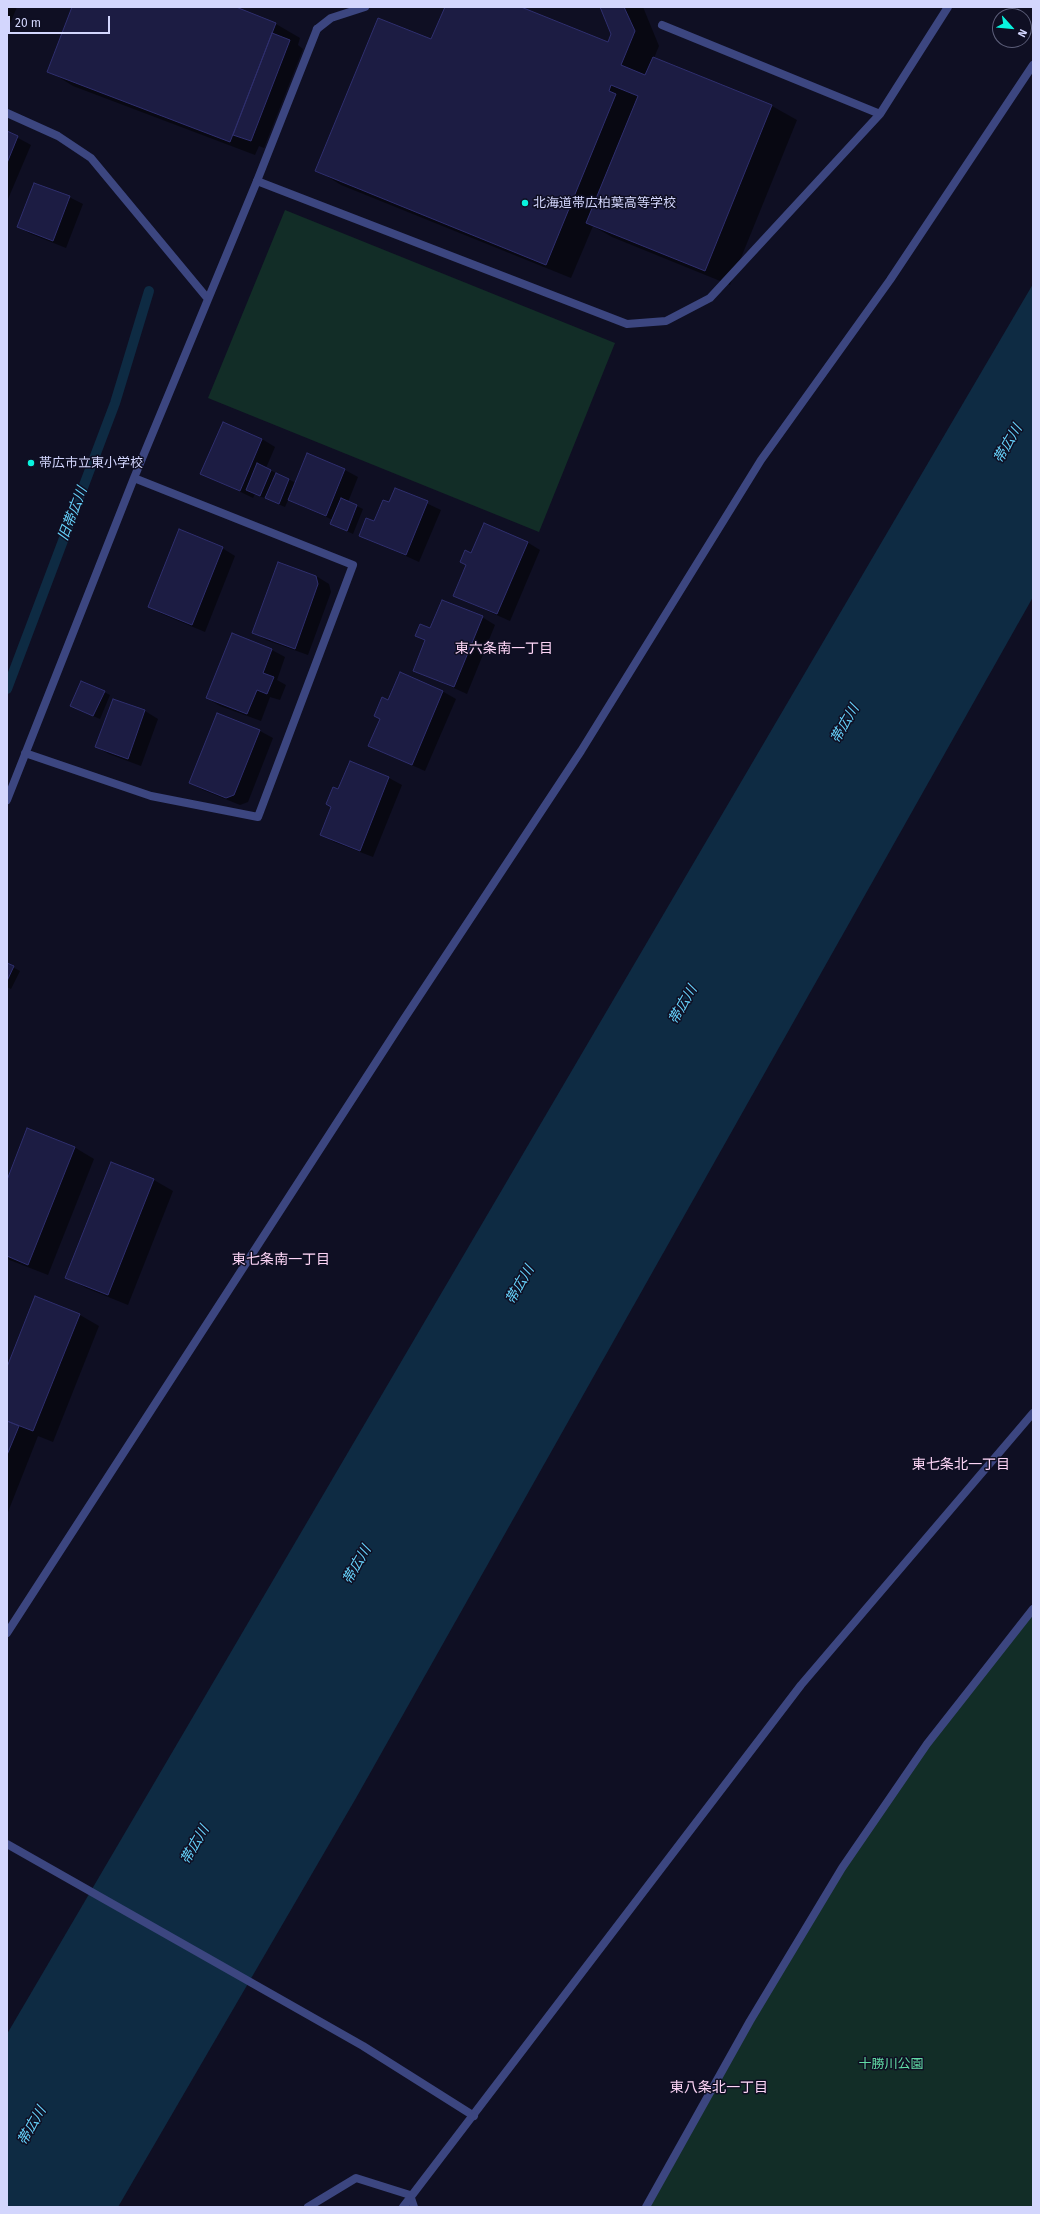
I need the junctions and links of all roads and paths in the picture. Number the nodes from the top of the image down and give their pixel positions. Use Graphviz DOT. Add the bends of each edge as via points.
graph roads {
  1 [pos="365,7"];
  2 [pos="948,7"];
  3 [pos="662,25"];
  4 [pos="1033,66"];
  5 [pos="7,113"];
  6 [pos="880,114"];
  7 [pos="257,181"];
  8 [pos="208,300"];
  9 [pos="134,478"];
  10 [pos="25,752"];
  11 [pos="7,800"];
  12 [pos="1033,1414"];
  13 [pos="1033,1609"];
  14 [pos="7,1633"];
  15 [pos="7,1844"];
  16 [pos="474,2116"];
  17 [pos="410,2195"];
  18 [pos="308,2207"];
  19 [pos="403,2207"];
  20 [pos="414,2207"];
  21 [pos="646,2207"];
  1 -- 7 [label="street" via="331,18 317,30"];
  2 -- 6 [label="street"];
  3 -- 6 [label="street"];
  4 -- 14 [label="street" via="890,280 761,460 581,751 395,1032"];
  5 -- 8 [label="street" via="58,136 91,158"];
  6 -- 7 [label="street" via="710,298 666,321 627,324"];
  7 -- 8 [label="street"];
  8 -- 9 [label="street"];
  9 -- 10 [label="street"];
  9 -- 10 [label="street" via="353,565 258,817 151,796"];
  10 -- 11 [label="street"];
  12 -- 16 [label="street" via="801,1685"];
  13 -- 21 [label="street" via="927,1744 842,1868 750,2021"];
  15 -- 16 [label="street" via="363,2046"];
  16 -- 17 [label="street"];
  17 -- 18 [label="street" via="356,2178"];
  17 -- 19 [label="street"];
  17 -- 20 [label="street"];
}
